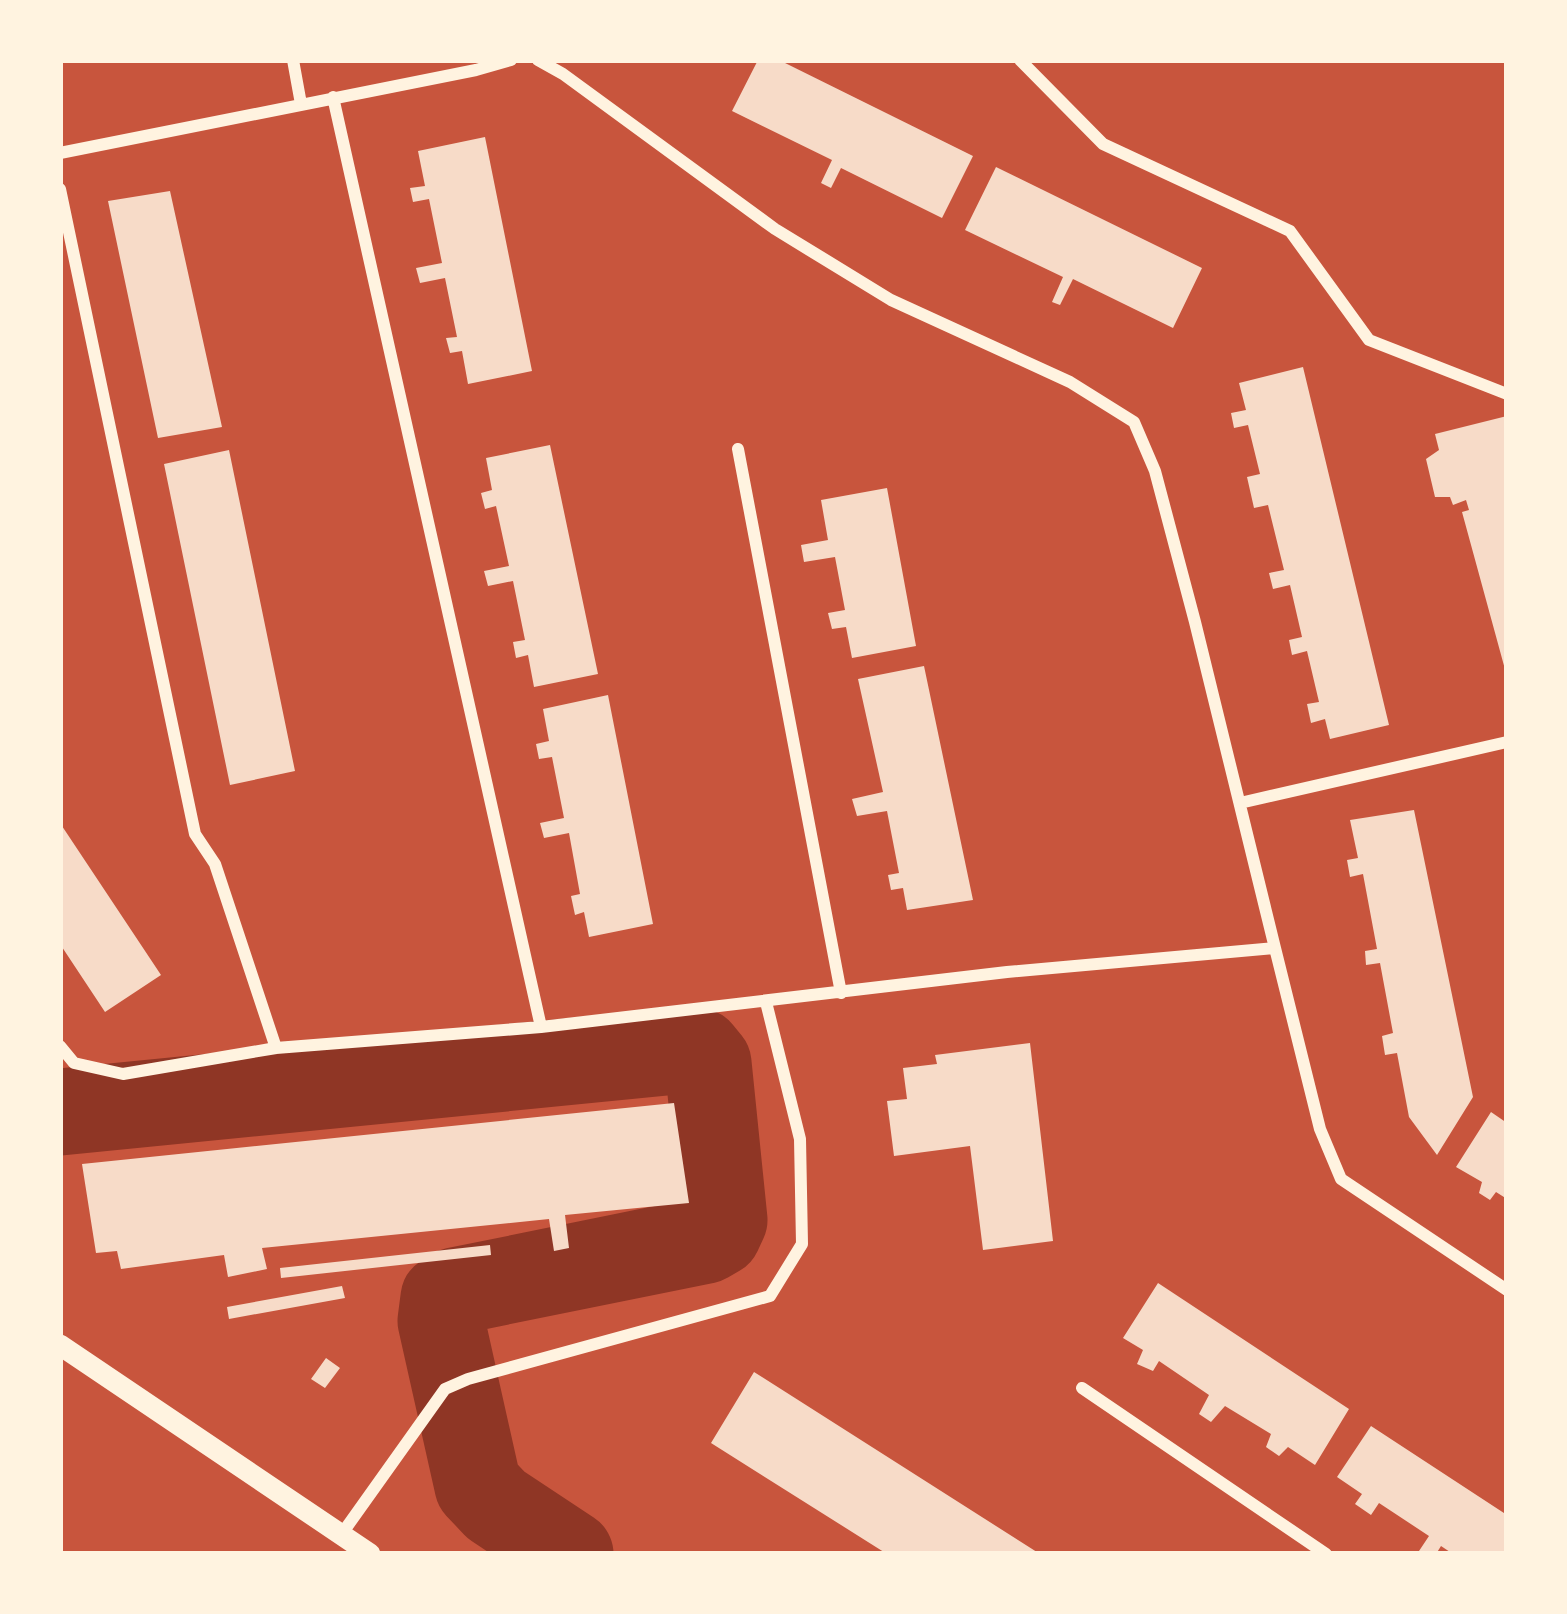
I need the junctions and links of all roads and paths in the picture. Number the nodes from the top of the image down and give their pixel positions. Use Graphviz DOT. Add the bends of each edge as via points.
graph roads {
  1 [pos="292,60"];
  2 [pos="511,60"];
  3 [pos="538,60"];
  4 [pos="1020,60"];
  5 [pos="333,97"];
  6 [pos="302,104"];
  7 [pos="60,153"];
  8 [pos="60,189"];
  9 [pos="1507,394"];
  10 [pos="738,449"];
  11 [pos="1507,742"];
  12 [pos="1240,803"];
  13 [pos="1274,948"];
  14 [pos="842,993"];
  15 [pos="766,1002"];
  16 [pos="541,1028"];
  17 [pos="60,1046"];
  18 [pos="276,1048"];
  19 [pos="1507,1290"];
  20 [pos="60,1346"];
  21 [pos="1082,1388"];
  22 [pos="341,1535"];
  23 [pos="370,1554"];
  24 [pos="1326,1554"];
  1 -- 6 [label="street"];
  2 -- 5 [label="street"];
  3 -- 12 [label="street" via="775,229 891,300 1070,382 1134,422 1155,471"];
  4 -- 9 [label="street" via="1102,144 1290,231 1369,340"];
  5 -- 6 [label="street"];
  5 -- 16 [label="street"];
  6 -- 7 [label="street"];
  8 -- 18 [label="street" via="195,834 215,864"];
  10 -- 14 [label="street"];
  11 -- 12 [label="street"];
  12 -- 13 [label="street"];
  13 -- 14 [label="street"];
  13 -- 19 [label="street" via="1320,1129 1341,1179"];
  14 -- 15 [label="street"];
  15 -- 16 [label="street"];
  15 -- 22 [label="street" via="800,1139 802,1244 770,1296 445,1389"];
  16 -- 18 [label="street"];
  17 -- 18 [label="street" via="74,1063 123,1074"];
  20 -- 22 [label="street"];
  21 -- 24 [label="street"];
  22 -- 23 [label="street"];
}
